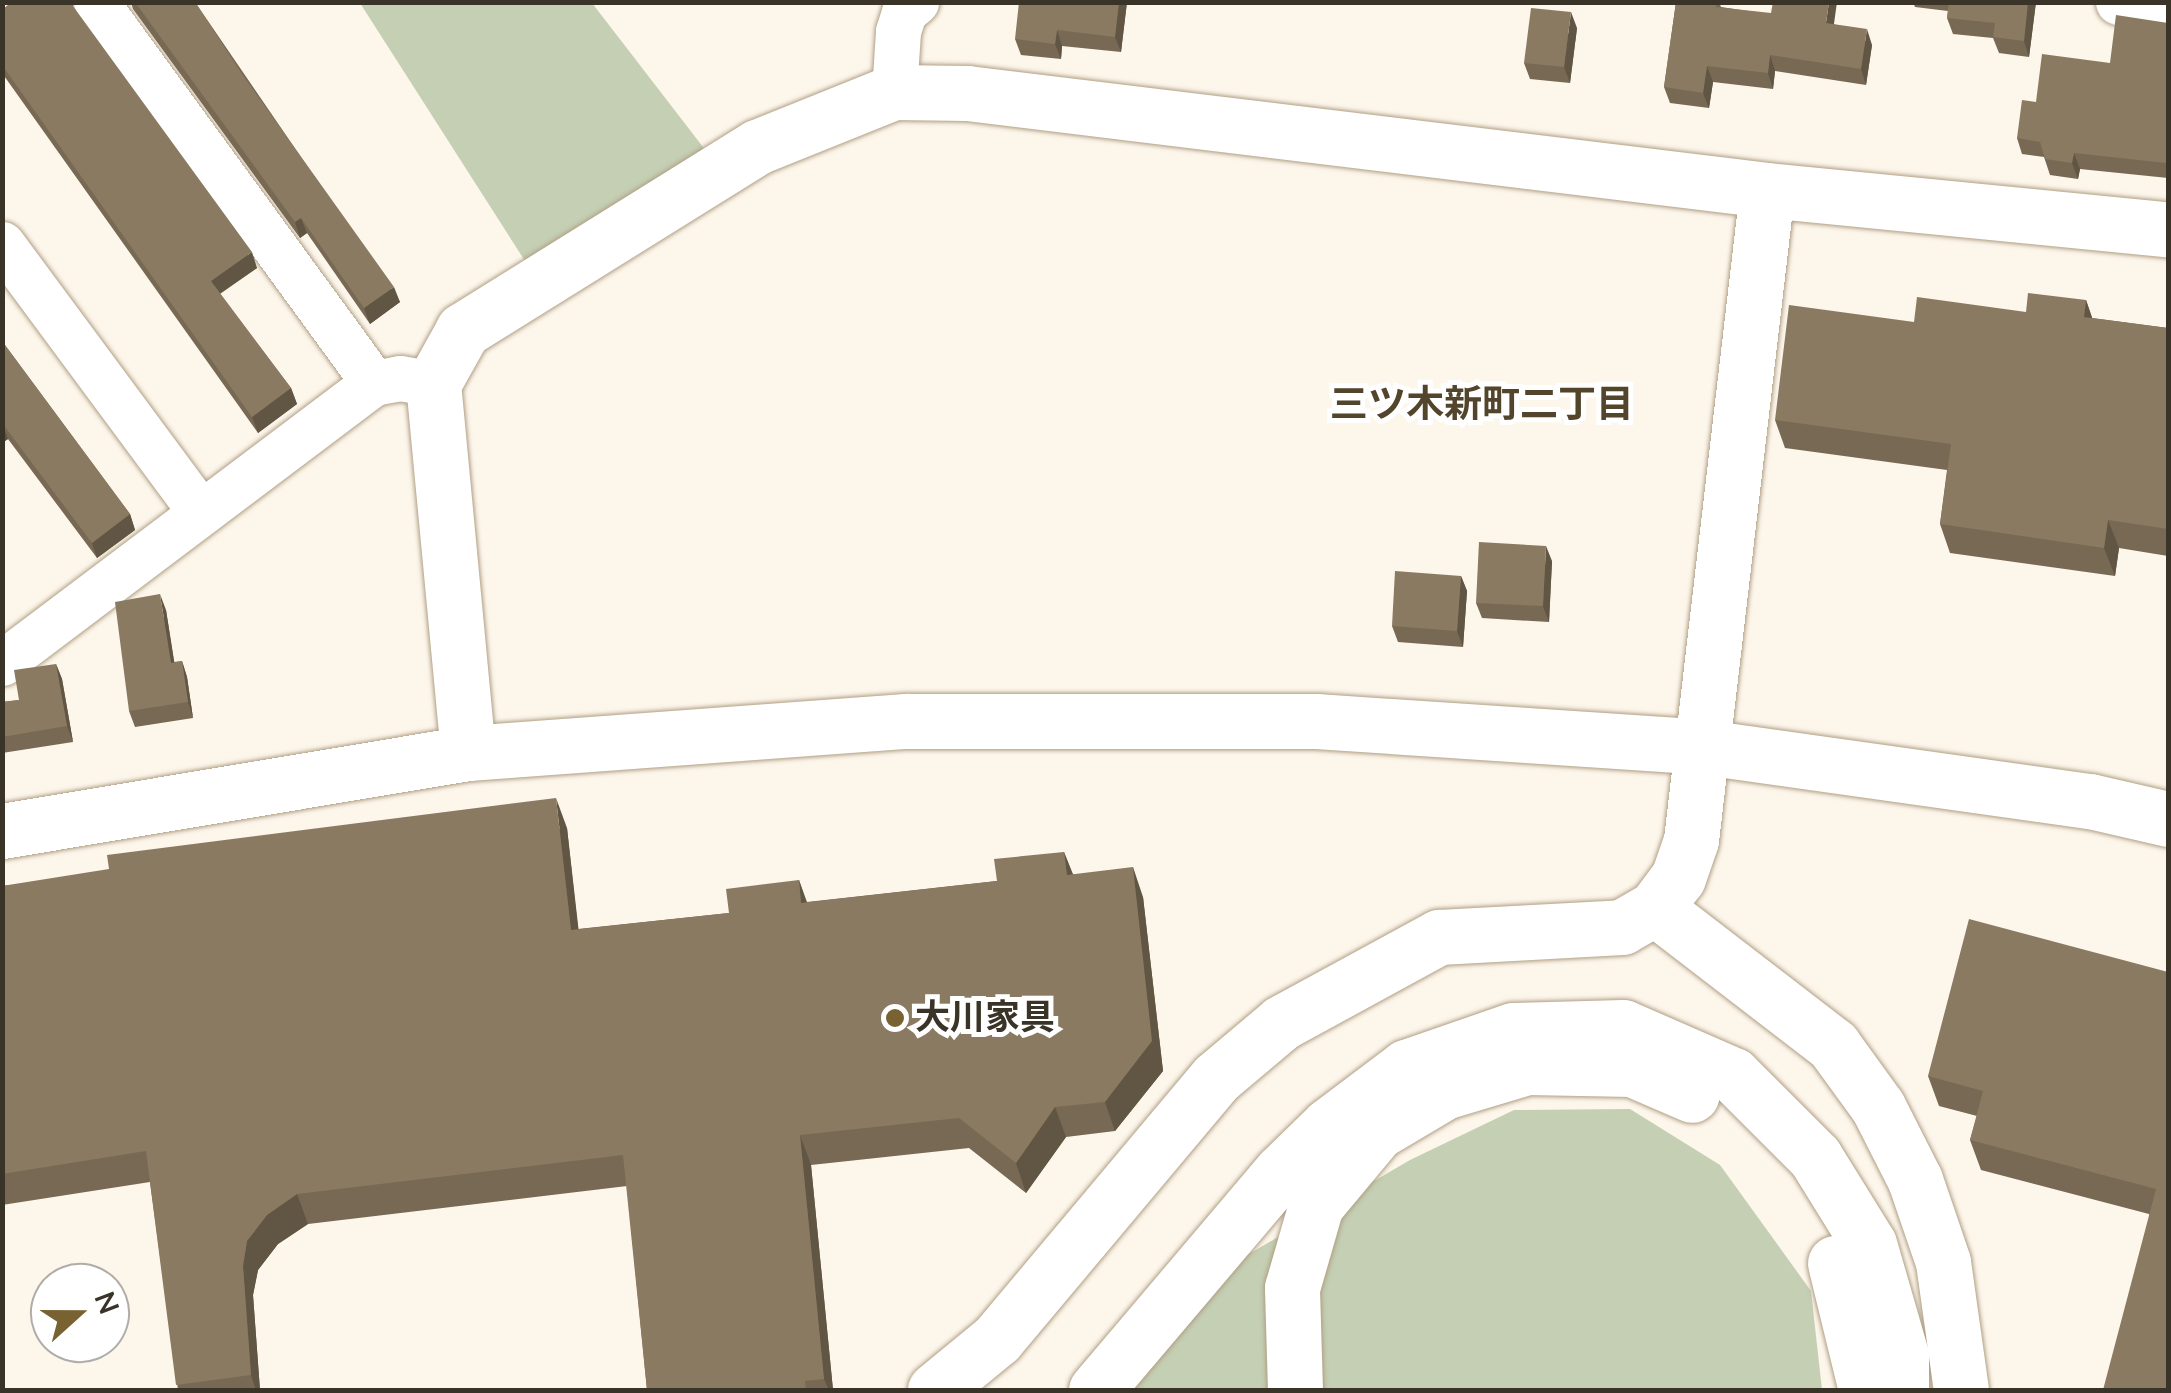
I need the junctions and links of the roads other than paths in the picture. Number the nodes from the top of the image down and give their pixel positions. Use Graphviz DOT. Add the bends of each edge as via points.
graph roads {
  1 [pos="96,2"];
  2 [pos="916,2"];
  3 [pos="2118,2"];
  4 [pos="2168,10"];
  5 [pos="894,92"];
  6 [pos="1767,190"];
  7 [pos="2168,228"];
  8 [pos="2,244"];
  9 [pos="374,383"];
  10 [pos="433,384"];
  11 [pos="200,512"];
  12 [pos="2,663"];
  13 [pos="1704,747"];
  14 [pos="468,753"];
  15 [pos="2168,819"];
  16 [pos="2,831"];
  17 [pos="1656,908"];
  18 [pos="935,1390"];
  19 [pos="1096,1390"];
  20 [pos="1295,1390"];
  21 [pos="1866,1390"];
  22 [pos="1901,1390"];
  23 [pos="1961,1390"];
  1 -- 9 [label="street"];
  2 -- 5 [label="street" via="904,12 898,32"];
  3 -- 4 [label="street"];
  5 -- 6 [label="main road" via="967,93"];
  5 -- 10 [label="main road" via="757,148 495,305 463,330"];
  6 -- 7 [label="main road"];
  6 -- 13 [label="main road"];
  8 -- 11 [label="street"];
  9 -- 10 [label="street" via="400,378"];
  9 -- 11 [label="street"];
  10 -- 14 [label="main road"];
  11 -- 12 [label="street"];
  13 -- 14 [label="main road" via="1316,721 906,721"];
  13 -- 15 [label="main road" via="2090,801"];
  13 -- 17 [label="main road" via="1691,840 1678,878"];
  14 -- 16 [label="main road"];
  17 -- 18 [label="main road" via="1622,927 1440,937 1280,1023 1216,1078 997,1339"];
  17 -- 23 [label="main road" via="1833,1045 1878,1107 1915,1180 1943,1262"];
  19 -- 22 [label="main road" via="1281,1172 1406,1067 1513,1030 1623,1027 1733,1075 1816,1157 1868,1244 1900,1355"];
  20 -- 21 [label="main road" via="1292,1288 1316,1205 1377,1132 1444,1092 1527,1068 1632,1069 1723,1108 1808,1204 1844,1285"];
}
